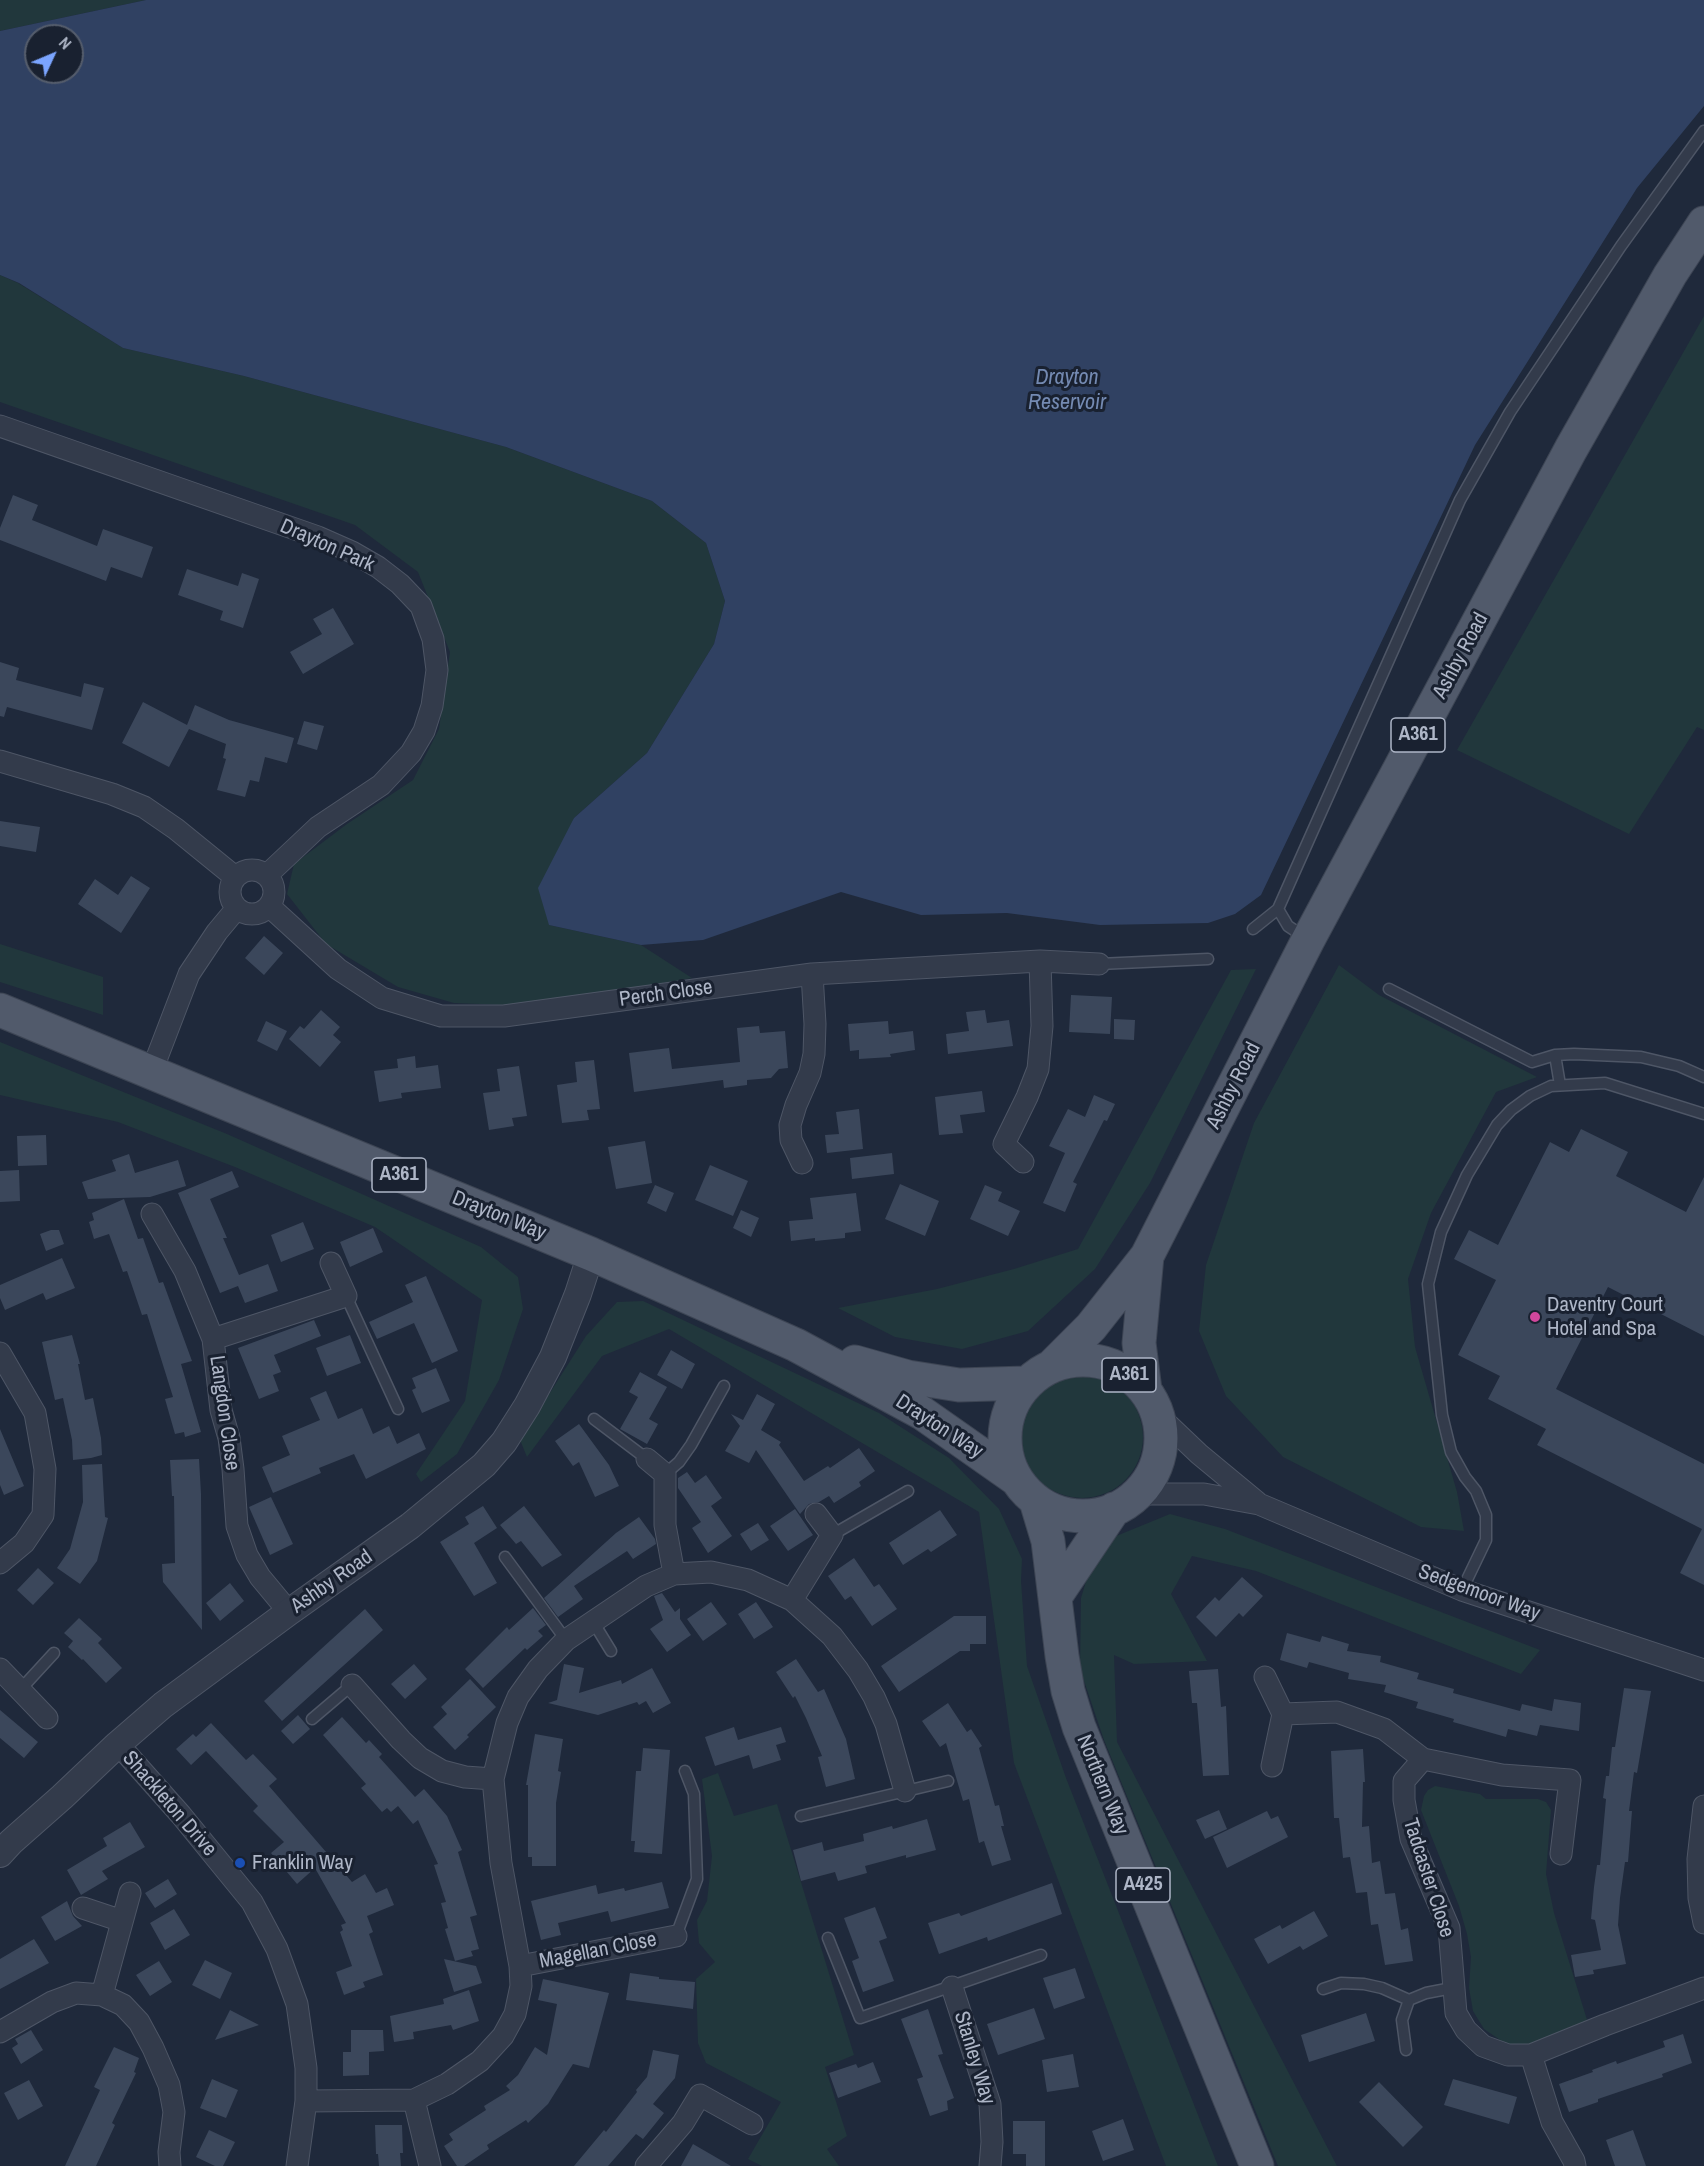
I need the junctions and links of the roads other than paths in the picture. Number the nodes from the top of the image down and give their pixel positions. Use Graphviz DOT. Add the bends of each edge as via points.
graph roads {
  1 [pos="1704,131"];
  2 [pos="1704,223"];
  3 [pos="0,426"];
  4 [pos="0,761"];
  5 [pos="267,875"];
  6 [pos="235,877"];
  7 [pos="269,906"];
  8 [pos="237,908"];
  9 [pos="1278,909"];
  10 [pos="1253,929"];
  11 [pos="1308,940"];
  12 [pos="1208,959"];
  13 [pos="1040,961"];
  14 [pos="1099,964"];
  15 [pos="812,974"];
  16 [pos="1389,989"];
  17 [pos="0,1010"];
  18 [pos="1555,1055"];
  19 [pos="151,1073"];
  20 [pos="1704,1077"];
  21 [pos="1560,1085"];
  22 [pos="1704,1114"];
  23 [pos="1023,1162"];
  24 [pos="801,1163"];
  25 [pos="153,1214"];
  26 [pos="591,1254"];
  27 [pos="1147,1256"];
  28 [pos="331,1263"];
  29 [pos="346,1296"];
  30 [pos="213,1339"];
  31 [pos="796,1345"];
  32 [pos="0,1353"];
  33 [pos="1039,1375"];
  34 [pos="724,1386"];
  35 [pos="1151,1402"];
  36 [pos="398,1409"];
  37 [pos="594,1419"];
  38 [pos="647,1459"];
  39 [pos="664,1474"];
  40 [pos="1026,1490"];
  41 [pos="908,1491"];
  42 [pos="1126,1501"];
  43 [pos="1260,1504"];
  44 [pos="816,1514"];
  45 [pos="832,1535"];
  46 [pos="505,1557"];
  47 [pos="0,1563"];
  48 [pos="674,1574"];
  49 [pos="1462,1590"];
  50 [pos="1055,1597"];
  51 [pos="792,1600"];
  52 [pos="290,1612"];
  53 [pos="592,1620"];
  54 [pos="566,1640"];
  55 [pos="611,1651"];
  56 [pos="54,1653"];
  57 [pos="0,1670"];
  58 [pos="1704,1670"];
  59 [pos="1266,1677"];
  60 [pos="352,1685"];
  61 [pos="20,1690"];
  62 [pos="1283,1714"];
  63 [pos="46,1718"];
  64 [pos="312,1719"];
  65 [pos="118,1744"];
  66 [pos="1423,1760"];
  67 [pos="1272,1766"];
  68 [pos="685,1772"];
  69 [pos="493,1779"];
  70 [pos="948,1781"];
  71 [pos="905,1791"];
  72 [pos="1704,1806"];
  73 [pos="801,1816"];
  74 [pos="4,1842"];
  75 [pos="1561,1854"];
  76 [pos="130,1893"];
  77 [pos="83,1908"];
  78 [pos="122,1921"];
  79 [pos="1704,1923"];
  80 [pos="676,1936"];
  81 [pos="828,1938"];
  82 [pos="1041,1955"];
  83 [pos="520,1966"];
  84 [pos="952,1987"];
  85 [pos="1452,1988"];
  86 [pos="1704,1988"];
  87 [pos="1323,1989"];
  88 [pos="102,1995"];
  89 [pos="1409,2000"];
  90 [pos="0,2032"];
  91 [pos="1406,2050"];
  92 [pos="1531,2055"];
  93 [pos="414,2100"];
  94 [pos="306,2101"];
  95 [pos="753,2124"];
  96 [pos="170,2166"];
  97 [pos="297,2166"];
  98 [pos="430,2166"];
  99 [pos="646,2166"];
  100 [pos="990,2166"];
  101 [pos="1257,2166"];
  102 [pos="1575,2166"];
  1 -- 9 [label="lane" via="1510,412 1460,500"];
  2 -- 11 [label="main road, Ashby Road / A361" via="1571,449"];
  3 -- 5 [label="street, Drayton Park" via="335,544 378,567 421,606 433,639 437,670 424,731 411,753 381,785 318,827"];
  4 -- 6 [label="street" via="144,807"];
  5 -- 6 [label="street" via="249,869"];
  5 -- 7 [label="street" via="274,885"];
  6 -- 8 [label="street" via="230,891"];
  7 -- 8 [label="street" via="255,914"];
  7 -- 15 [label="street, Perch Close" via="338,969 382,998 441,1016 504,1016"];
  8 -- 19 [label="street" via="189,974"];
  9 -- 10 [label="lane"];
  9 -- 11 [label="lane" via="1288,926"];
  11 -- 27 [label="main road, Ashby Road / A361"];
  12 -- 14 [label="lane"];
  13 -- 14 [label="street, Perch Close"];
  13 -- 15 [label="street, Perch Close"];
  13 -- 23 [label="street" via="1042,1026 1038,1069 1004,1144"];
  15 -- 24 [label="street" via="814,1054 790,1125 791,1140"];
  16 -- 18 [label="lane" via="1532,1062"];
  17 -- 19 [label="main road, Drayton Way / A361"];
  18 -- 20 [label="lane" via="1641,1057"];
  18 -- 21 [label="lane"];
  19 -- 26 [label="main road, Drayton Way / A361"];
  21 -- 22 [label="lane" via="1605,1083"];
  21 -- 49 [label="lane" via="1530,1096 1497,1125 1467,1175 1441,1232 1428,1284 1442,1415 1451,1452 1486,1515 1486,1540"];
  25 -- 30 [label="street" via="185,1271"];
  26 -- 31 [label="main road, Drayton Way / A361"];
  26 -- 52 [label="street, Ashby Road" via="553,1356 504,1442 484,1465 410,1527"];
  27 -- 33 [label="main road, Ashby Road / A361" via="1091,1328"];
  27 -- 35 [label="main road, Ashby Road / A361" via="1139,1343"];
  28 -- 29 [label="street"];
  29 -- 30 [label="street, Langdon Close"];
  29 -- 36 [label="lane"];
  30 -- 52 [label="street, Langdon Close" via="233,1469 237,1526 260,1577"];
  31 -- 33 [label="main road, Drayton Way / A361" via="908,1377 959,1385"];
  31 -- 40 [label="main road, Drayton Way / A361" via="922,1413"];
  32 -- 47 [label="street" via="35,1413 45,1469 43,1515 24,1544"];
  33 -- 35 [label="main road, A361" via="1068,1361 1085,1359 1110,1364 1132,1377"];
  33 -- 40 [label="main road, A361" via="1012,1404 1005,1429 1006,1455"];
  34 -- 39 [label="lane" via="691,1445"];
  35 -- 42 [label="main road, A361" via="1161,1443 1154,1470"];
  35 -- 43 [label="street, Sedgemoor Way" via="1198,1454"];
  37 -- 38 [label="lane"];
  38 -- 39 [label="street"];
  39 -- 48 [label="street" via="664,1526"];
  40 -- 42 [label="main road, A361" via="1060,1513 1088,1516"];
  40 -- 50 [label="main road, Northern Way / A425" via="1047,1541"];
  41 -- 45 [label="lane"];
  42 -- 43 [label="street, Sedgemoor Way" via="1204,1494"];
  42 -- 50 [label="main road"];
  43 -- 49 [label="street, Sedgemoor Way"];
  44 -- 45 [label="street"];
  45 -- 51 [label="street"];
  46 -- 54 [label="lane"];
  48 -- 51 [label="street" via="711,1572 748,1580"];
  48 -- 53 [label="street" via="646,1586"];
  49 -- 58 [label="street, Sedgemoor Way"];
  50 -- 101 [label="main road, Northern Way / A425" via="1068,1691 1079,1727"];
  51 -- 71 [label="street" via="832,1636 874,1697"];
  52 -- 65 [label="street, Ashby Road" via="163,1705"];
  53 -- 54 [label="street"];
  53 -- 55 [label="lane"];
  54 -- 69 [label="street" via="538,1669 518,1698 507,1723"];
  56 -- 61 [label="lane"];
  57 -- 61 [label="street"];
  59 -- 62 [label="street"];
  60 -- 64 [label="lane"];
  60 -- 69 [label="street" via="420,1758 442,1771"];
  61 -- 63 [label="street"];
  62 -- 66 [label="street" via="1337,1712 1384,1729"];
  62 -- 67 [label="street"];
  65 -- 74 [label="street, Ashby Road" via="62,1797"];
  65 -- 94 [label="street, Shackleton Drive" via="252,1902 277,1949 297,2004 306,2068"];
  66 -- 75 [label="street" via="1502,1775 1570,1780"];
  66 -- 85 [label="street, Tadcaster Close" via="1404,1781 1404,1800 1411,1839 1449,1928"];
  68 -- 80 [label="lane" via="694,1794 697,1879"];
  69 -- 83 [label="street" via="501,1863"];
  70 -- 71 [label="lane"];
  71 -- 73 [label="lane"];
  72 -- 79 [label="street" via="1698,1859"];
  76 -- 78 [label="street"];
  77 -- 78 [label="street"];
  78 -- 88 [label="street"];
  80 -- 83 [label="street, Magellan Close"];
  81 -- 84 [label="lane" via="860,2018"];
  82 -- 84 [label="lane"];
  83 -- 93 [label="street" via="521,1986 515,2014 502,2036 480,2061 447,2084"];
  84 -- 100 [label="street, Stanley Way" via="990,2104"];
  85 -- 89 [label="lane"];
  85 -- 92 [label="street, Tadcaster Close" via="1456,2013 1466,2030 1483,2046 1508,2055"];
  86 -- 92 [label="street, Tadcaster Close"];
  87 -- 89 [label="lane" via="1341,1983 1364,1984"];
  88 -- 90 [label="street" via="76,1994 52,2002"];
  88 -- 96 [label="street" via="123,2005 139,2022 169,2085 174,2112"];
  89 -- 91 [label="lane" via="1402,2020"];
  92 -- 102 [label="street" via="1552,2122"];
  93 -- 94 [label="street"];
  93 -- 98 [label="street"];
  94 -- 97 [label="street, Shackleton Drive"];
  95 -- 99 [label="street" via="700,2096 683,2123"];
}
